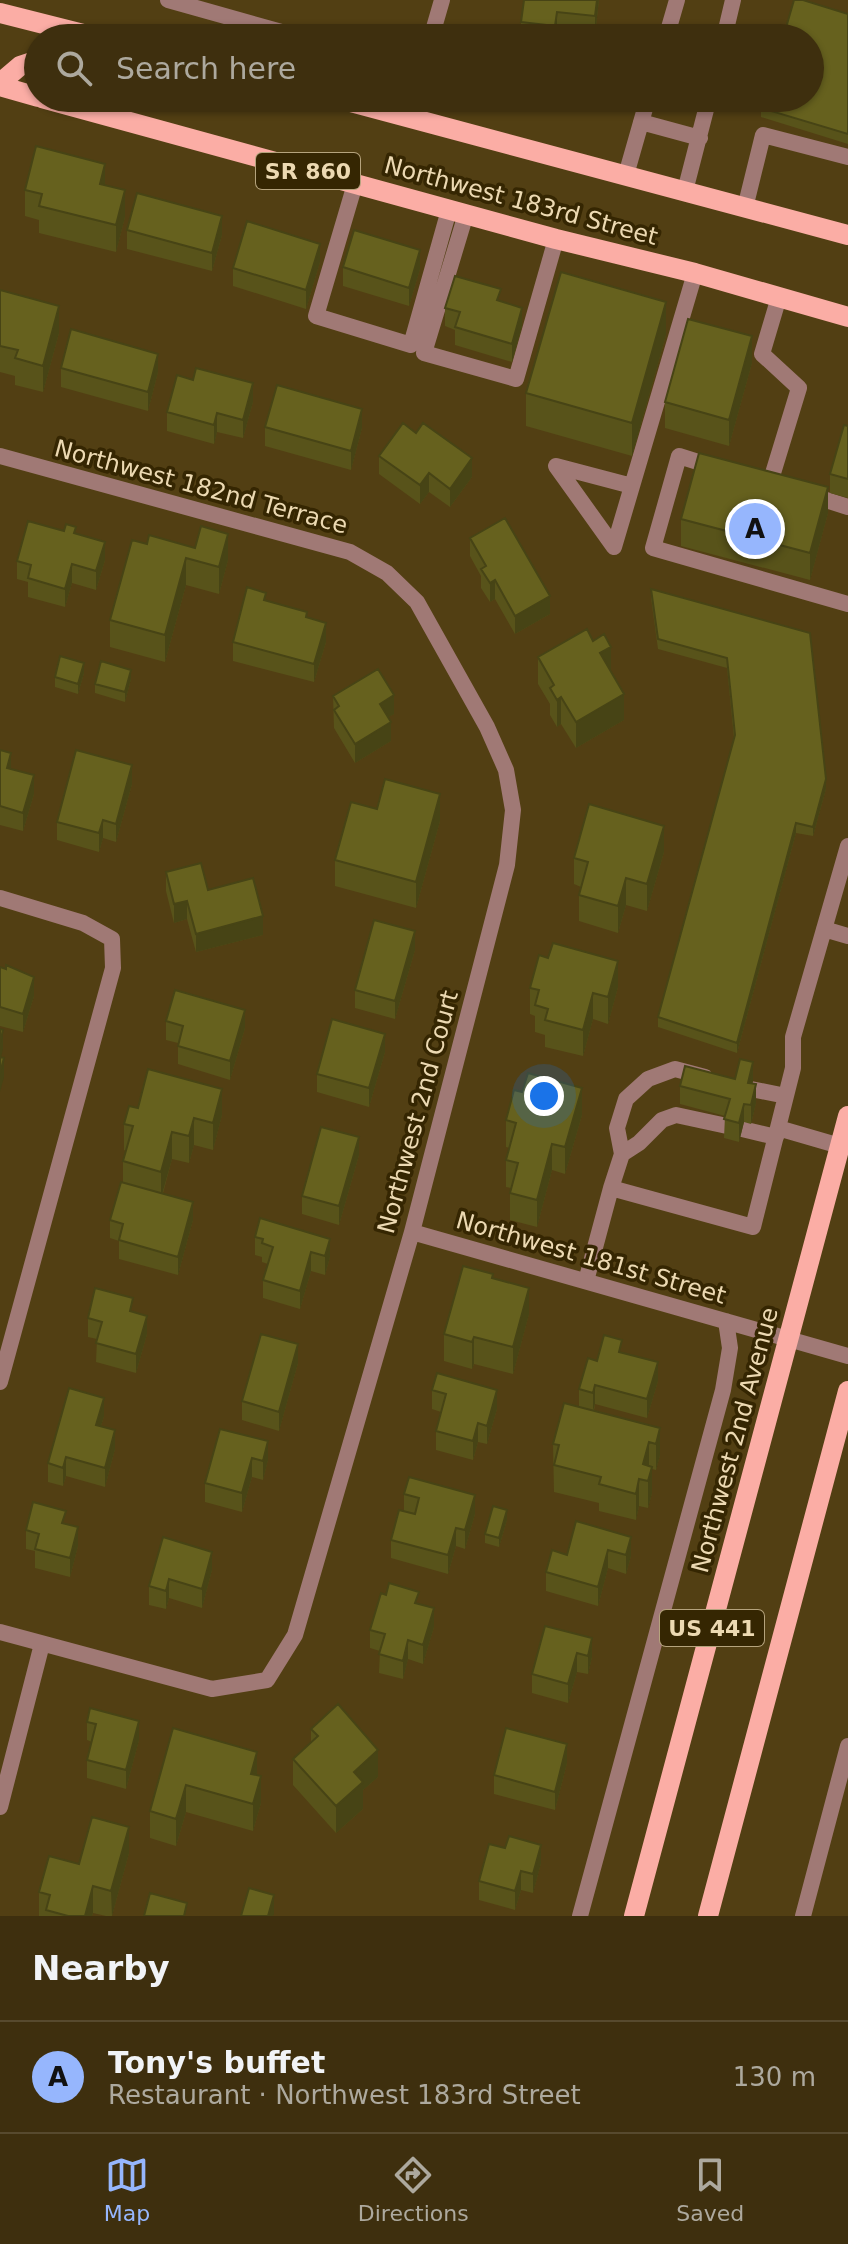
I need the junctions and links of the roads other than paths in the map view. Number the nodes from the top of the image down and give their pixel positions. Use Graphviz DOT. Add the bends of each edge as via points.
graph roads {
  1 [pos="168,0"];
  2 [pos="442,0"];
  3 [pos="677,0"];
  4 [pos="733,0"];
  5 [pos="0,13"];
  6 [pos="44,24"];
  7 [pos="253,24"];
  8 [pos="435,24"];
  9 [pos="670,24"];
  10 [pos="727,24"];
  11 [pos="24,65"];
  12 [pos="0,85"];
  13 [pos="24,92"];
  14 [pos="94,112"];
  15 [pos="423,112"];
  16 [pos="644,112"];
  17 [pos="706,112"];
  18 [pos="641,122"];
  19 [pos="700,138"];
  20 [pos="848,157"];
  21 [pos="626,175"];
  22 [pos="355,184"];
  23 [pos="685,191"];
  24 [pos="745,208"];
  25 [pos="457,212"];
  26 [pos="848,235"];
  27 [pos="556,239"];
  28 [pos="695,273"];
  29 [pos="779,297"];
  30 [pos="848,317"];
  31 [pos="0,456"];
  32 [pos="632,486"];
  33 [pos="783,487"];
  34 [pos="848,507"];
  35 [pos="387,573"];
  36 [pos="848,604"];
  37 [pos="848,846"];
  38 [pos="0,898"];
  39 [pos="824,929"];
  40 [pos="848,936"];
  41 [pos="725,1082"];
  42 [pos="751,1089"];
  43 [pos="786,1096"];
  44 [pos="848,1116"];
  45 [pos="777,1132"];
  46 [pos="840,1146"];
  47 [pos="622,1154"];
  48 [pos="611,1188"];
  49 [pos="412,1232"];
  50 [pos="586,1281"];
  51 [pos="726,1321"];
  52 [pos="790,1339"];
  53 [pos="848,1356"];
  54 [pos="0,1382"];
  55 [pos="848,1391"];
  56 [pos="0,1632"];
  57 [pos="42,1644"];
  58 [pos="848,1746"];
  59 [pos="0,1807"];
  60 [pos="580,1916"];
  61 [pos="634,1916"];
  62 [pos="708,1916"];
  63 [pos="803,1916"];
  1 -- 7 [label="street"];
  2 -- 8 [label="street"];
  3 -- 9 [label="street"];
  4 -- 10 [label="street"];
  5 -- 6 [label="main road"];
  11 -- 12 [label="main road"];
  12 -- 13 [label="main road, Northwest 183rd Street / SR 860"];
  14 -- 22 [label="main road, Northwest 183rd Street / SR 860"];
  15 -- 21 [label="main road"];
  16 -- 18 [label="street"];
  17 -- 19 [label="street"];
  18 -- 19 [label="street"];
  18 -- 21 [label="street"];
  19 -- 23 [label="street"];
  20 -- 24 [label="street" via="763,135"];
  21 -- 23 [label="main road"];
  22 -- 25 [label="main road, Northwest 183rd Street / SR 860"];
  22 -- 25 [label="street" via="316,316 411,345"];
  23 -- 24 [label="main road"];
  24 -- 26 [label="main road"];
  25 -- 27 [label="main road, Northwest 183rd Street / SR 860"];
  25 -- 27 [label="street" via="424,353 516,379"];
  27 -- 28 [label="main road, Northwest 183rd Street / SR 860"];
  28 -- 29 [label="main road, Northwest 183rd Street / SR 860"];
  28 -- 32 [label="street" via="685,332"];
  29 -- 30 [label="main road, Northwest 183rd Street / SR 860"];
  29 -- 33 [label="street" via="755,352 799,388"];
  31 -- 35 [label="street, Northwest 182nd Terrace" via="350,552"];
  32 -- 32 [label="street" via="614,547 556,466 587,474"];
  33 -- 34 [label="street"];
  33 -- 36 [label="street" via="679,456 653,548"];
  35 -- 49 [label="street, Northwest 2nd Court" via="417,602 487,727 506,770 513,810 507,865"];
  37 -- 39 [label="street"];
  38 -- 54 [label="street" via="83,923 112,939 113,968"];
  39 -- 40 [label="street"];
  39 -- 43 [label="street" via="793,1037"];
  41 -- 47 [label="street" via="675,1069 648,1079 626,1099 617,1128"];
  42 -- 43 [label="street"];
  43 -- 45 [label="street"];
  44 -- 46 [label="main road, Northwest 2nd Avenue / US 441"];
  45 -- 46 [label="street"];
  45 -- 47 [label="street" via="676,1115 662,1120"];
  45 -- 48 [label="street" via="753,1227"];
  46 -- 52 [label="main road, Northwest 2nd Avenue / US 441"];
  47 -- 48 [label="street"];
  48 -- 50 [label="street"];
  49 -- 50 [label="street, Northwest 181st Street"];
  49 -- 57 [label="street, Northwest 2nd Court" via="295,1635 267,1680 212,1689"];
  50 -- 51 [label="street, Northwest 181st Street"];
  51 -- 52 [label="street, Northwest 181st Street"];
  51 -- 60 [label="street" via="730,1348 723,1390"];
  52 -- 53 [label="street, Northwest 181st Street"];
  52 -- 61 [label="main road, Northwest 2nd Avenue / US 441"];
  55 -- 62 [label="main road, US 441"];
  56 -- 57 [label="street"];
  57 -- 59 [label="street"];
  58 -- 63 [label="street"];
}
